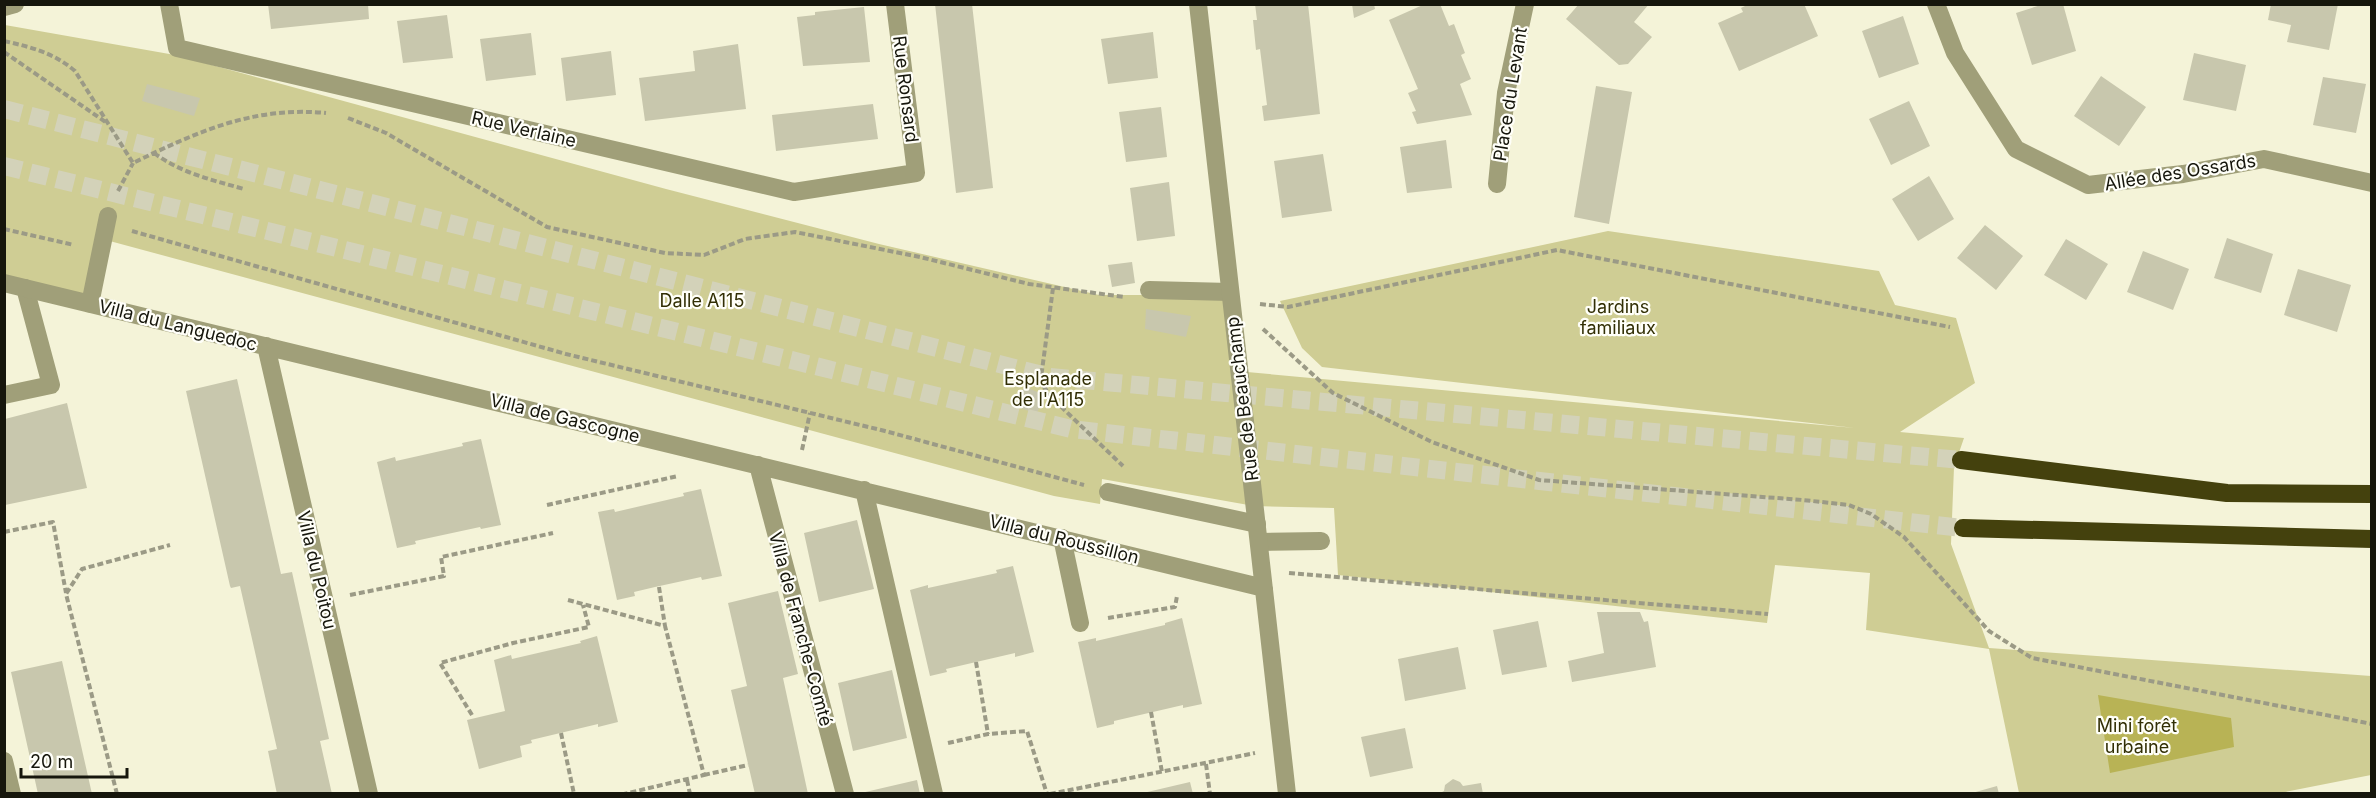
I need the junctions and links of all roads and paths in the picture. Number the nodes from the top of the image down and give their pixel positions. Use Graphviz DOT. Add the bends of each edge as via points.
graph roads {
  1 [pos="15,4"];
  2 [pos="170,4"];
  3 [pos="895,4"];
  4 [pos="1198,4"];
  5 [pos="1525,4"];
  6 [pos="1936,4"];
  7 [pos="4,7"];
  8 [pos="4,41"];
  9 [pos="4,52"];
  10 [pos="329,114"];
  11 [pos="338,115"];
  12 [pos="110,125"];
  13 [pos="154,153"];
  14 [pos="916,172"];
  15 [pos="2372,183"];
  16 [pos="1497,184"];
  17 [pos="244,189"];
  18 [pos="107,220"];
  19 [pos="4,229"];
  20 [pos="101,251"];
  21 [pos="4,283"];
  22 [pos="25,288"];
  23 [pos="1053,288"];
  24 [pos="1149,290"];
  25 [pos="1230,296"];
  26 [pos="1129,298"];
  27 [pos="90,304"];
  28 [pos="1950,327"];
  29 [pos="266,346"];
  30 [pos="4,395"];
  31 [pos="810,412"];
  32 [pos="805,437"];
  33 [pos="688,448"];
  34 [pos="1961,460"];
  35 [pos="758,465"];
  36 [pos="1129,471"];
  37 [pos="1099,489"];
  38 [pos="864,490"];
  39 [pos="2372,494"];
  40 [pos="547,505"];
  41 [pos="1963,528"];
  42 [pos="4,532"];
  43 [pos="554,533"];
  44 [pos="1258,533"];
  45 [pos="1062,538"];
  46 [pos="2372,539"];
  47 [pos="1321,541"];
  48 [pos="170,545"];
  49 [pos="1263,579"];
  50 [pos="658,586"];
  51 [pos="66,594"];
  52 [pos="324,600"];
  53 [pos="568,600"];
  54 [pos="582,604"];
  55 [pos="1175,607"];
  56 [pos="1768,614"];
  57 [pos="1080,623"];
  58 [pos="665,626"];
  59 [pos="976,662"];
  60 [pos="1151,712"];
  61 [pos="472,715"];
  62 [pos="2372,724"];
  63 [pos="561,733"];
  64 [pos="988,734"];
  65 [pos="1283,747"];
  66 [pos="924,749"];
  67 [pos="4,761"];
  68 [pos="1206,764"];
  69 [pos="748,765"];
  70 [pos="1162,772"];
  71 [pos="704,775"];
  72 [pos="687,780"];
  73 [pos="12,794"];
  74 [pos="117,794"];
  75 [pos="369,794"];
  76 [pos="574,794"];
  77 [pos="624,794"];
  78 [pos="690,794"];
  79 [pos="845,794"];
  80 [pos="934,794"];
  81 [pos="1048,794"];
  82 [pos="1210,794"];
  83 [pos="1287,794"];
  1 -- 7 [label="street"];
  2 -- 14 [label="street, Rue Verlaine" via="177,48 794,192"];
  3 -- 14 [label="street, Rue Ronsard"];
  4 -- 25 [label="street, Rue de Beauchamp"];
  5 -- 16 [label="street, Place du Levant" via="1506,93"];
  6 -- 15 [label="street, Allée des Ossards" via="1955,53 2016,149 2088,185 2183,174 2264,159"];
  8 -- 12 [label="path" via="36,48 62,60 75,71"];
  9 -- 12 [label="path"];
  10 -- 13 [label="path" via="301,111 254,116 208,128"];
  11 -- 23 [label="path" via="386,133 547,227 665,253 704,255 745,239 795,232"];
  12 -- 13 [label="path" via="133,163"];
  13 -- 17 [label="path" via="192,175"];
  18 -- 20 [label="street"];
  18 -- 31 [label="path" via="566,354"];
  19 -- 20 [label="path"];
  20 -- 27 [label="street"];
  21 -- 22 [label="street, Villa du Languedoc"];
  22 -- 27 [label="street, Villa du Languedoc"];
  22 -- 30 [label="street" via="51,386"];
  23 -- 26 [label="path"];
  23 -- 36 [label="path" via="1041,378 1044,387"];
  24 -- 25 [label="street"];
  25 -- 28 [label="path" via="1288,308 1557,250"];
  25 -- 44 [label="street, Rue de Beauchamp"];
  25 -- 62 [label="path" via="1333,393 1432,442 1539,480 1849,505 1871,514 1904,537 1989,632 2032,658"];
  27 -- 29 [label="street, Villa du Languedoc"];
  29 -- 33 [label="street, Villa de Gascogne"];
  29 -- 52 [label="street, Villa du Poitou"];
  31 -- 32 [label="path"];
  31 -- 37 [label="path"];
  33 -- 35 [label="street, Villa de Gascogne"];
  33 -- 40 [label="path" via="680,476"];
  34 -- 39 [label="highway" via="2227,493"];
  35 -- 38 [label="street, Villa de Gascogne"];
  35 -- 79 [label="street, Villa de Franche-Comté"];
  37 -- 44 [label="street"];
  38 -- 45 [label="street, Villa du Roussillon"];
  38 -- 66 [label="street"];
  41 -- 46 [label="highway"];
  42 -- 51 [label="path" via="53,522"];
  43 -- 52 [label="path" via="441,557 444,576"];
  44 -- 47 [label="street"];
  44 -- 49 [label="street, Rue de Beauchamp"];
  45 -- 49 [label="street, Villa du Roussillon"];
  45 -- 57 [label="street"];
  48 -- 51 [label="path" via="82,569"];
  49 -- 56 [label="path" via="1338,575"];
  49 -- 65 [label="street, Rue de Beauchamp"];
  50 -- 58 [label="path"];
  51 -- 74 [label="path"];
  52 -- 75 [label="street, Villa du Poitou"];
  53 -- 54 [label="path"];
  54 -- 58 [label="path"];
  54 -- 61 [label="path" via="589,627 440,663"];
  55 -- 57 [label="path"];
  58 -- 71 [label="path"];
  59 -- 64 [label="path"];
  60 -- 70 [label="path"];
  63 -- 76 [label="path"];
  64 -- 66 [label="path"];
  64 -- 81 [label="path" via="1027,731"];
  65 -- 68 [label="path"];
  65 -- 83 [label="street, Rue de Beauchamp"];
  66 -- 80 [label="street"];
  67 -- 73 [label="street"];
  68 -- 70 [label="path"];
  68 -- 82 [label="path"];
  69 -- 71 [label="path"];
  70 -- 81 [label="path"];
  71 -- 72 [label="path"];
  72 -- 77 [label="path"];
  72 -- 78 [label="path"];
}
